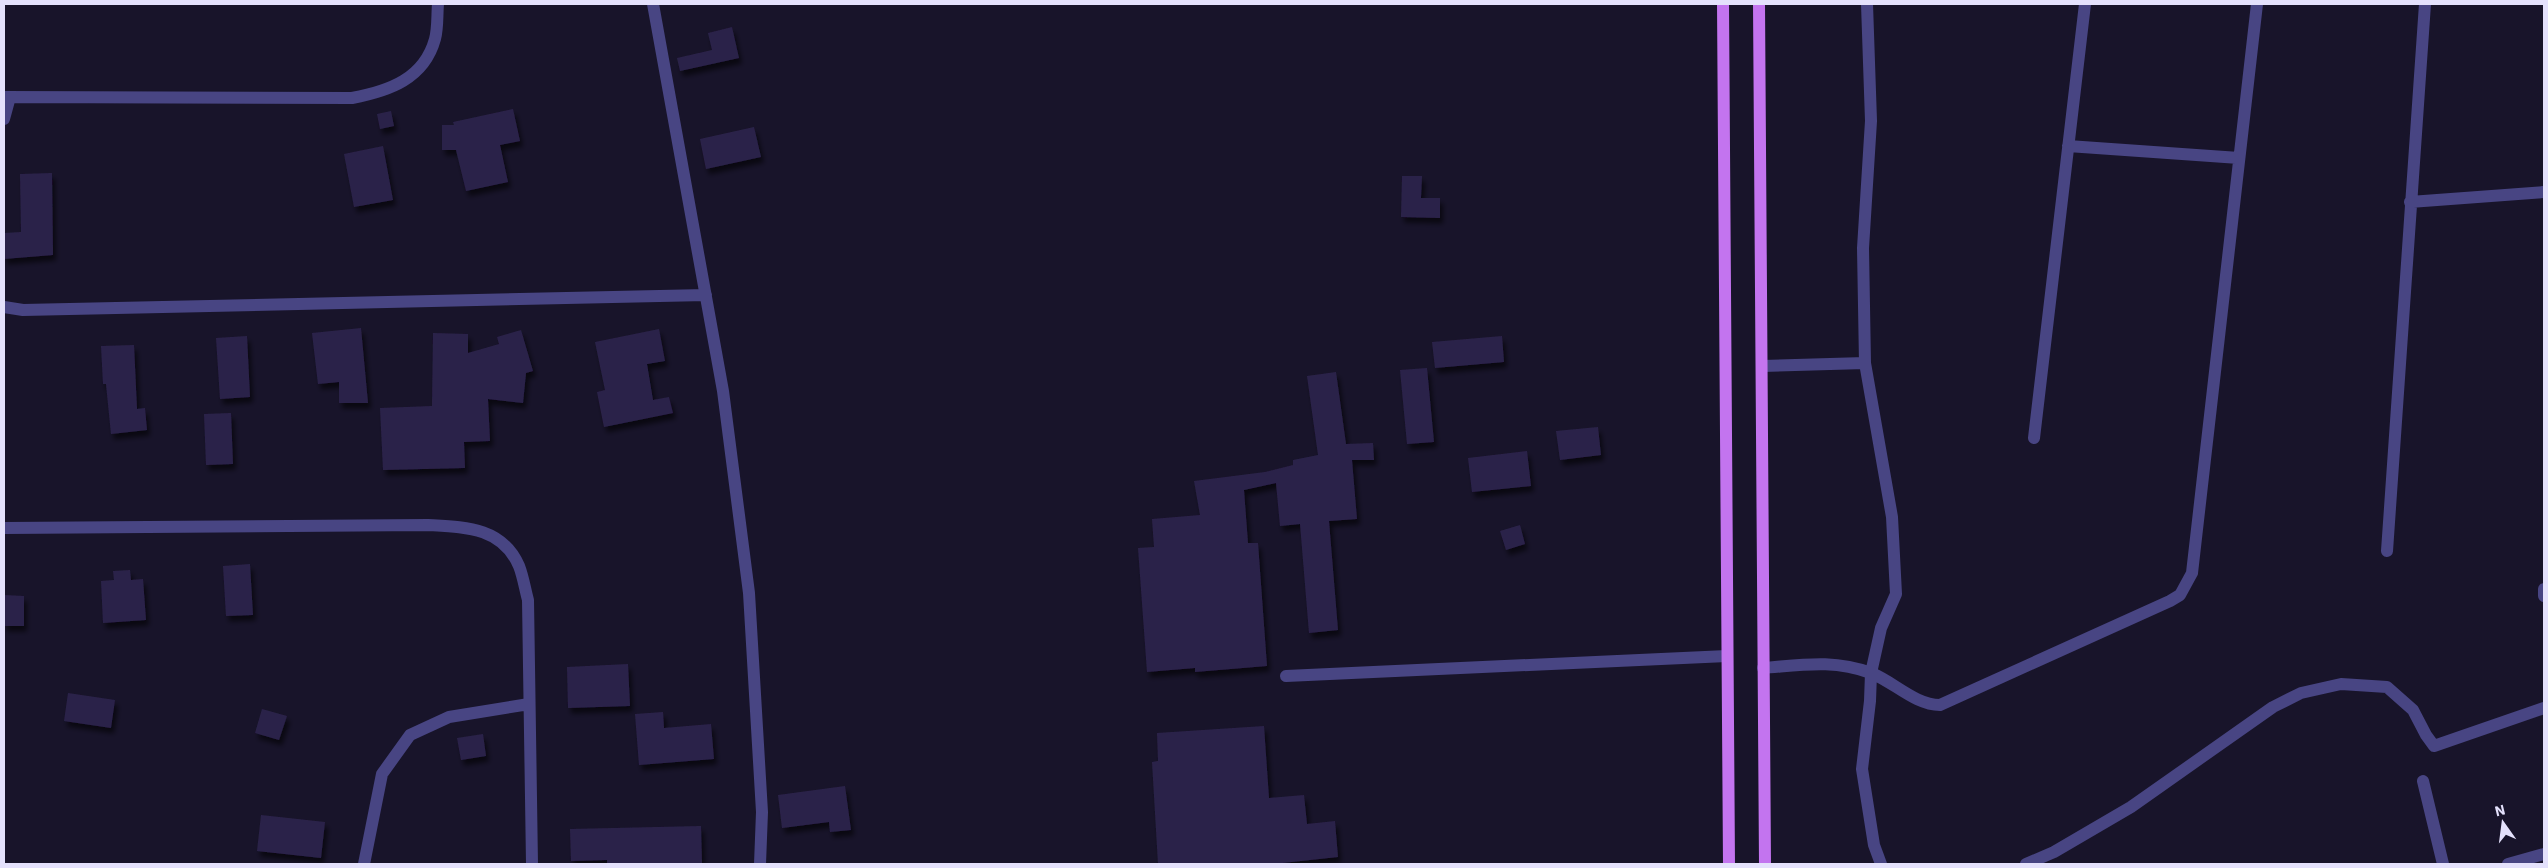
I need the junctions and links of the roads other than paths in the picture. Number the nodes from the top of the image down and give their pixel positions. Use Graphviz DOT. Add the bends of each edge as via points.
graph roads {
  1 [pos="438,4"];
  2 [pos="652,4"];
  3 [pos="1723,4"];
  4 [pos="1759,4"];
  5 [pos="1867,4"];
  6 [pos="2085,4"];
  7 [pos="2257,4"];
  8 [pos="2425,4"];
  9 [pos="7,97"];
  10 [pos="4,120"];
  11 [pos="2068,146"];
  12 [pos="2239,158"];
  13 [pos="2544,192"];
  14 [pos="2410,202"];
  15 [pos="706,295"];
  16 [pos="4,307"];
  17 [pos="1866,363"];
  18 [pos="1762,366"];
  19 [pos="2034,438"];
  20 [pos="4,528"];
  21 [pos="2387,551"];
  22 [pos="2544,589"];
  23 [pos="2544,596"];
  24 [pos="1727,656"];
  25 [pos="1763,668"];
  26 [pos="1871,673"];
  27 [pos="1286,676"];
  28 [pos="529,704"];
  29 [pos="2544,708"];
  30 [pos="2423,781"];
  31 [pos="2544,854"];
  32 [pos="364,864"];
  33 [pos="532,864"];
  34 [pos="760,864"];
  35 [pos="1729,864"];
  36 [pos="1765,864"];
  37 [pos="1881,864"];
  38 [pos="2026,864"];
  39 [pos="2443,864"];
  40 [pos="2508,864"];
  1 -- 9 [label="street" via="436,37 429,56 410,78 383,92 352,98"];
  2 -- 15 [label="street"];
  3 -- 24 [label="main road"];
  4 -- 18 [label="main road"];
  5 -- 17 [label="street" via="1871,121 1863,248"];
  6 -- 11 [label="street"];
  7 -- 12 [label="street"];
  8 -- 14 [label="street"];
  9 -- 10 [label="street"];
  11 -- 12 [label="street"];
  11 -- 19 [label="street"];
  12 -- 26 [label="street" via="2192,573 2184,590 2170,601 1940,705 1929,705"];
  13 -- 14 [label="street"];
  14 -- 21 [label="street"];
  15 -- 16 [label="street" via="23,310"];
  15 -- 34 [label="street" via="723,391 749,593 762,812"];
  17 -- 18 [label="street"];
  17 -- 26 [label="street" via="1892,517 1896,594 1881,628"];
  18 -- 25 [label="main road"];
  20 -- 28 [label="street" via="428,525 475,528 503,542 519,565 528,600"];
  22 -- 23 [label="street"];
  24 -- 27 [label="street"];
  24 -- 35 [label="main road"];
  25 -- 26 [label="street" via="1826,662"];
  25 -- 36 [label="main road"];
  26 -- 37 [label="street" via="1862,769 1874,845"];
  28 -- 32 [label="street" via="449,717 410,735 382,774"];
  28 -- 33 [label="street"];
  29 -- 38 [label="street" via="2434,746 2413,710 2387,687 2341,684 2301,693 2273,707 2131,807 2054,852"];
  30 -- 39 [label="street"];
  31 -- 40 [label="street"];
}
